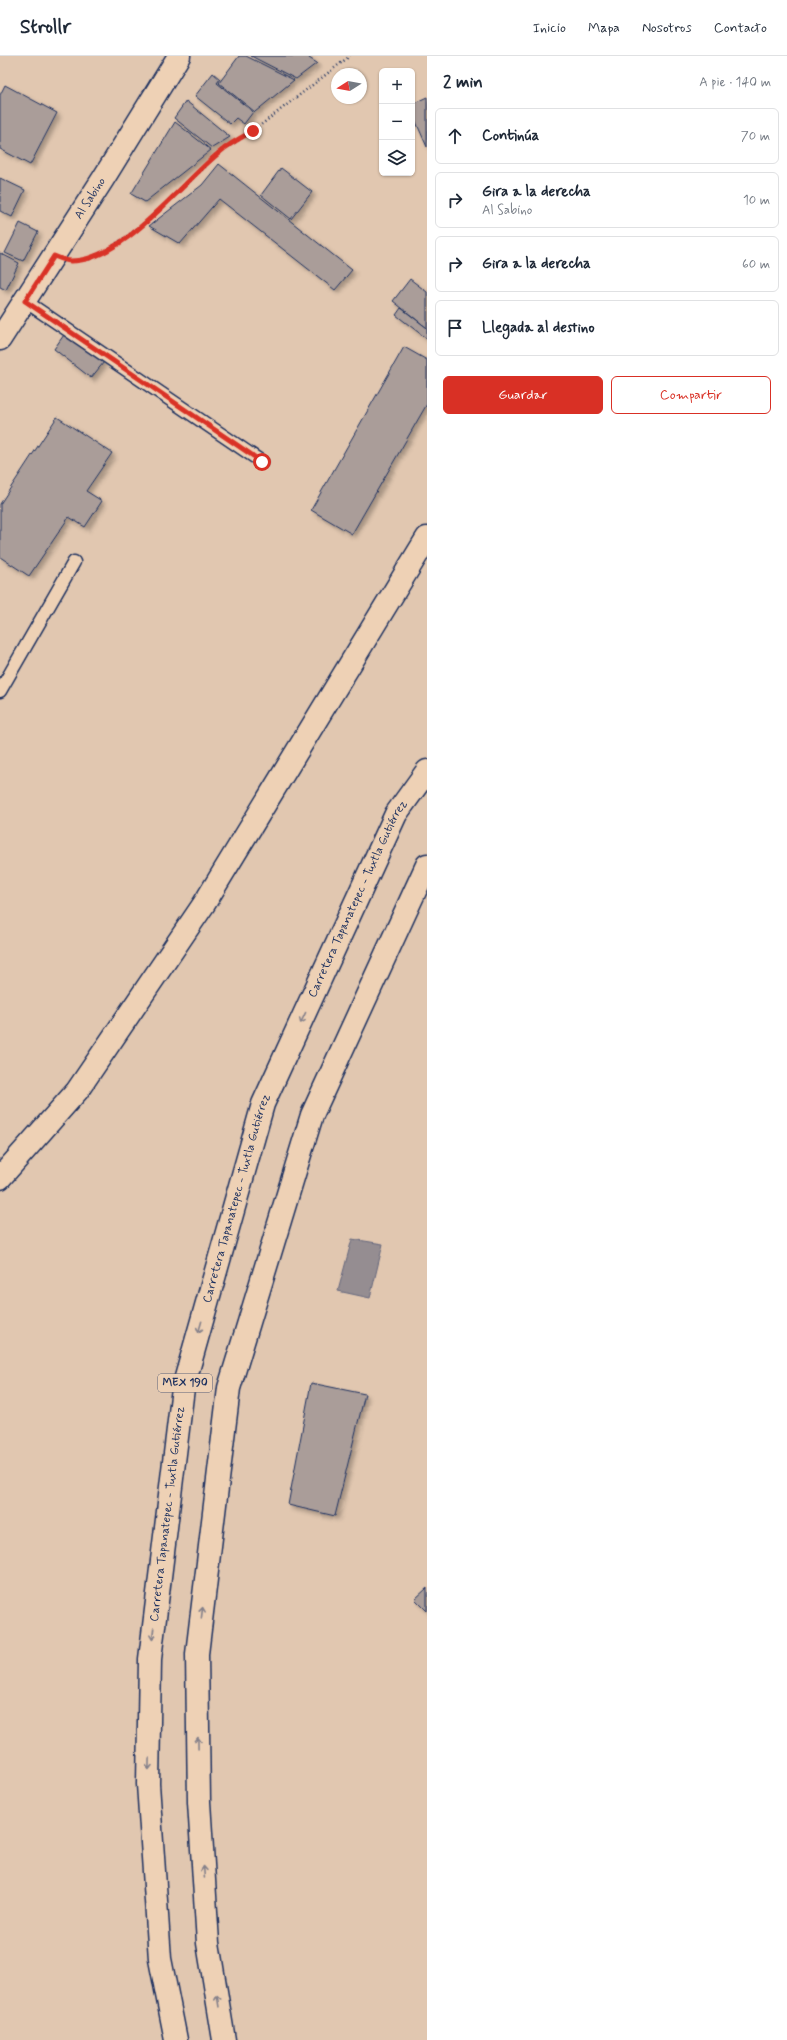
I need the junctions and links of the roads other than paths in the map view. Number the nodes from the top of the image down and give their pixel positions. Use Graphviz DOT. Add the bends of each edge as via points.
graph roads {
  1 [pos="179,56"];
  2 [pos="25,301"];
  3 [pos="0,339"];
  4 [pos="262,462"];
  5 [pos="427,538"];
  6 [pos="74,562"];
  7 [pos="0,692"];
  8 [pos="427,771"];
  9 [pos="427,864"];
  10 [pos="0,1178"];
  11 [pos="176,2040"];
  12 [pos="224,2040"];
  1 -- 2 [label="main road, Al Sabino"];
  2 -- 3 [label="main road, Al Sabino"];
  2 -- 4 [label="lane"];
  5 -- 10 [label="main road" via="204,904 77,1091"];
  6 -- 7 [label="lane"];
  8 -- 11 [label="main road, Carretera Tapanatepec - Tuxtla Gutiérrez / MEX 190, one-way" via="396,814 263,1104 183,1388 150,1659 148,1776 160,1959"];
  12 -- 9 [label="main road, MEX 190, one-way" via="208,1943 199,1802 197,1654 229,1388 312,1115"];
}
